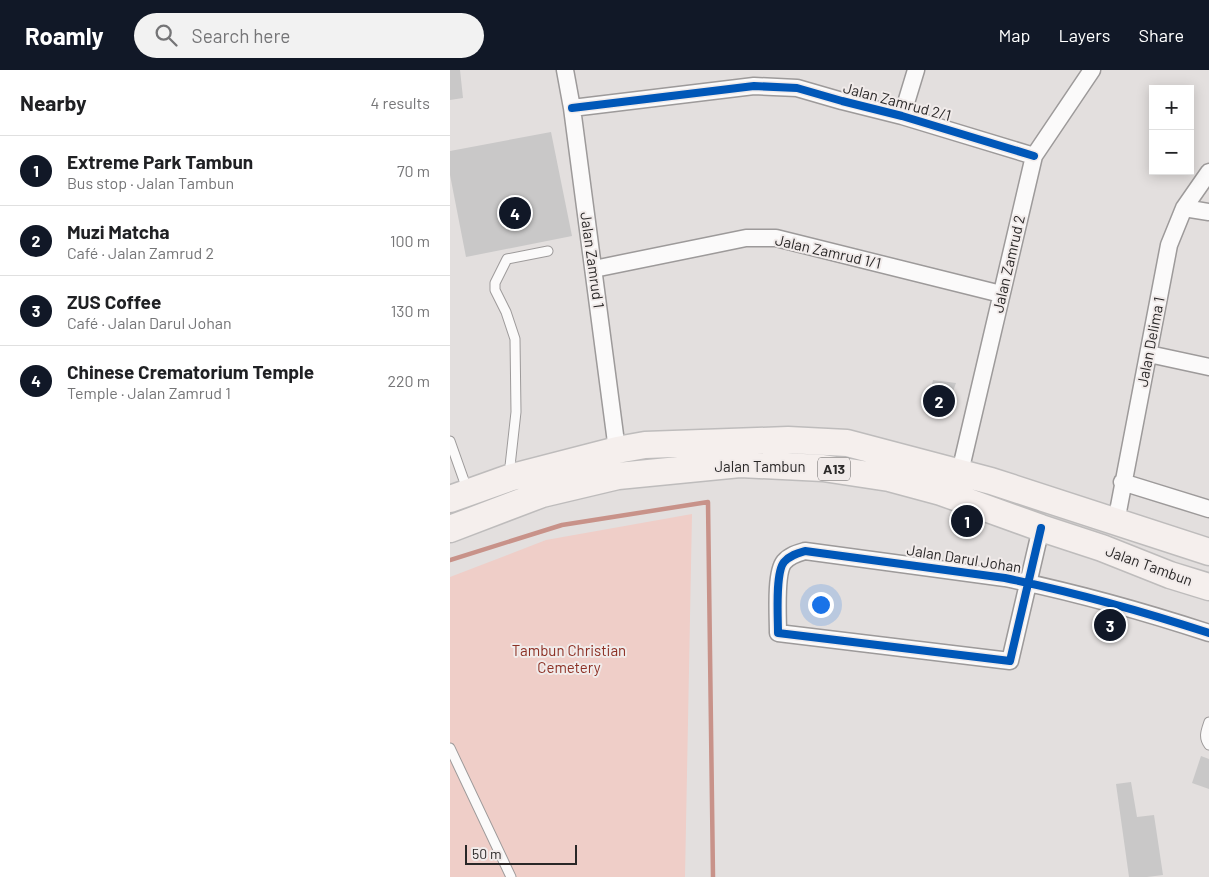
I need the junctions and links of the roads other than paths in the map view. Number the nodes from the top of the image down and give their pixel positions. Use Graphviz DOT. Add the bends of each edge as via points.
graph roads {
  1 [pos="565,70"];
  2 [pos="916,70"];
  3 [pos="1092,70"];
  4 [pos="572,108"];
  5 [pos="902,116"];
  6 [pos="1034,156"];
  7 [pos="1209,172"];
  8 [pos="1184,208"];
  9 [pos="1209,212"];
  10 [pos="548,251"];
  11 [pos="594,269"];
  12 [pos="1001,294"];
  13 [pos="1149,354"];
  14 [pos="1209,367"];
  15 [pos="450,441"];
  16 [pos="617,450"];
  17 [pos="960,472"];
  18 [pos="509,478"];
  19 [pos="1122,482"];
  20 [pos="459,495"];
  21 [pos="1209,508"];
  22 [pos="1116,522"];
  23 [pos="450,528"];
  24 [pos="1041,528"];
  25 [pos="1209,552"];
  26 [pos="1028,583"];
  27 [pos="1209,587"];
  28 [pos="1209,634"];
  29 [pos="1209,722"];
  30 [pos="1209,745"];
  31 [pos="450,748"];
  32 [pos="510,877"];
  1 -- 4 [label="street, Jalan Zamrud 1"];
  2 -- 5 [label="street"];
  3 -- 6 [label="street, Jalan Zamrud 2"];
  4 -- 5 [label="street, Jalan Zamrud 2/1" via="754,86 797,88"];
  4 -- 11 [label="street, Jalan Zamrud 1"];
  5 -- 6 [label="street, Jalan Zamrud 2/1"];
  6 -- 12 [label="street, Jalan Zamrud 2"];
  7 -- 8 [label="street, Jalan Delima 1"];
  8 -- 9 [label="street"];
  8 -- 13 [label="street, Jalan Delima 1" via="1169,245"];
  10 -- 18 [label="lane" via="507,259 494,283 515,339 516,412"];
  11 -- 12 [label="street, Jalan Zamrud 1/1" via="746,238 776,238"];
  11 -- 16 [label="street, Jalan Zamrud 1"];
  12 -- 17 [label="street, Jalan Zamrud 2"];
  13 -- 14 [label="street"];
  13 -- 19 [label="street, Jalan Delima 1"];
  15 -- 20 [label="lane"];
  16 -- 17 [label="main road, Jalan Tambun / A13" via="645,445 788,440 847,443"];
  16 -- 18 [label="main road, Jalan Tambun / A13"];
  17 -- 22 [label="main road, Jalan Tambun / A13"];
  18 -- 20 [label="main road, Jalan Tambun / A13"];
  19 -- 21 [label="street"];
  19 -- 22 [label="street, Jalan Delima 1"];
  22 -- 25 [label="main road, Jalan Tambun / A13"];
  23 -- 24 [label="main road, Jalan Tambun / A13" via="542,494 618,476 740,464 823,468 888,478 942,492"];
  24 -- 26 [label="street"];
  24 -- 27 [label="main road, Jalan Tambun / A13"];
  26 -- 26 [label="street, Jalan Darul Johan" via="887,560 806,551 793,554 779,572 778,633 1010,661"];
  26 -- 28 [label="street, Jalan Darul Johan" via="1163,618"];
  29 -- 30 [label="lane" via="1205,733"];
  31 -- 32 [label="lane"];
}
